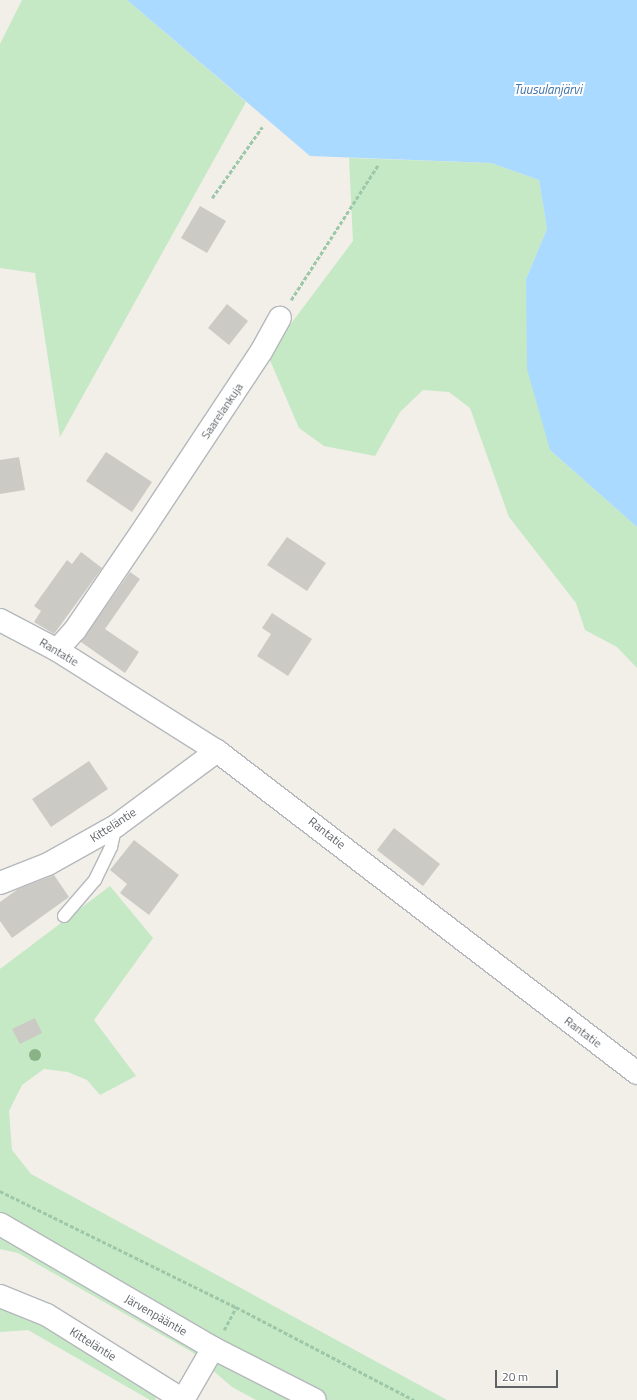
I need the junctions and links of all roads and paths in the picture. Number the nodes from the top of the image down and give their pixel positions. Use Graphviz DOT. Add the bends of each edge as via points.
graph roads {
  1 [pos="262,127"];
  2 [pos="378,165"];
  3 [pos="212,198"];
  4 [pos="280,318"];
  5 [pos="0,620"];
  6 [pos="58,650"];
  7 [pos="217,751"];
  8 [pos="116,826"];
  9 [pos="0,883"];
  10 [pos="64,916"];
  11 [pos="637,1073"];
  12 [pos="0,1191"];
  13 [pos="0,1224"];
  14 [pos="0,1296"];
  15 [pos="213,1348"];
  16 [pos="183,1400"];
  17 [pos="315,1400"];
  18 [pos="414,1400"];
  1 -- 3 [label="path"];
  2 -- 4 [label="path"];
  4 -- 6 [label="street, Saarelankuja" via="261,352 147,524 75,630"];
  5 -- 6 [label="street, Rantatie"];
  6 -- 7 [label="street, Rantatie"];
  7 -- 8 [label="street, Kitteläntie"];
  7 -- 11 [label="street, Rantatie"];
  8 -- 9 [label="street, Kitteläntie" via="48,864"];
  8 -- 10 [label="lane" via="111,847 95,880"];
  12 -- 18 [label="path" via="236,1307"];
  13 -- 15 [label="street, Järvenpääntie"];
  14 -- 16 [label="street, Kitteläntie" via="47,1315"];
  15 -- 16 [label="street"];
  15 -- 17 [label="street, Järvenpääntie"];
}
